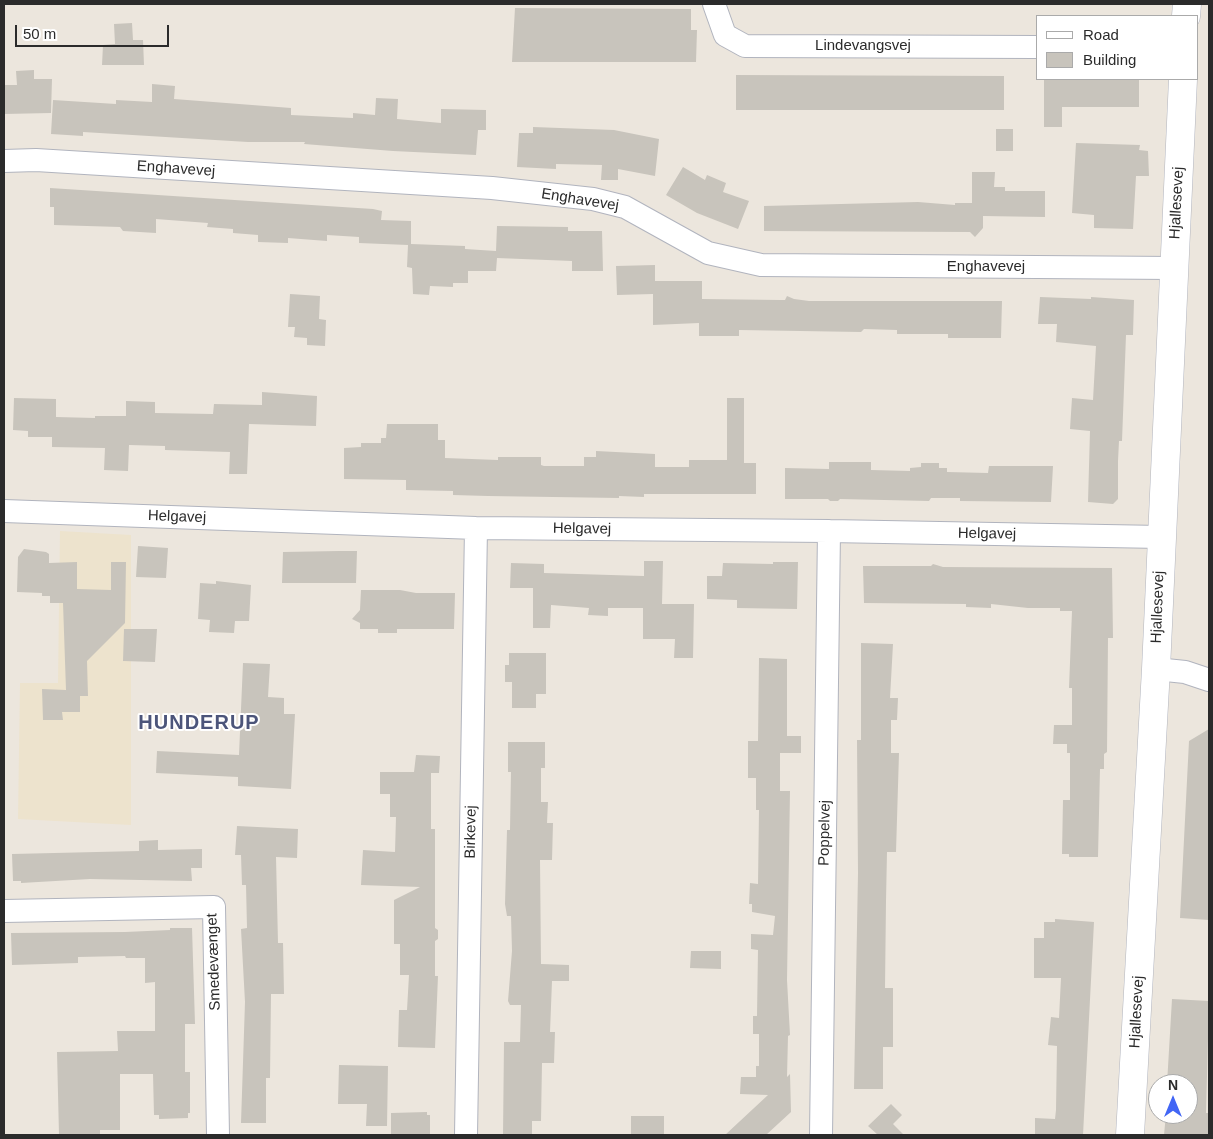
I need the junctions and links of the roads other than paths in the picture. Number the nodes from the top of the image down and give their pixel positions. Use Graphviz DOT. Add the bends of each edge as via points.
graph roads {
  1 [pos="714,4"];
  2 [pos="1036,47"];
  3 [pos="1183,80"];
  4 [pos="4,161"];
  5 [pos="1174,268"];
  6 [pos="4,511"];
  7 [pos="476,528"];
  8 [pos="829,531"];
  9 [pos="1161,537"];
  10 [pos="1156,668"];
  11 [pos="1209,680"];
  12 [pos="4,911"];
  13 [pos="218,1135"];
  14 [pos="466,1135"];
  15 [pos="821,1135"];
  16 [pos="1130,1135"];
  1 -- 2 [label="street, Lindevangsvej" via="725,35 745,46"];
  3 -- 5 [label="street, Hjallesevej"];
  4 -- 5 [label="street, Enghavevej" via="36,160 492,188 593,199 625,207 708,252 761,265"];
  5 -- 9 [label="street, Hjallesevej"];
  6 -- 7 [label="street, Helgavej"];
  7 -- 8 [label="street, Helgavej"];
  7 -- 14 [label="street, Birkevej"];
  8 -- 9 [label="street, Helgavej"];
  8 -- 15 [label="street, Poppelvej"];
  9 -- 10 [label="street, Hjallesevej"];
  10 -- 11 [label="street"];
  10 -- 16 [label="street, Hjallesevej"];
  12 -- 13 [label="street, Smedevænget" via="214,907"];
}
